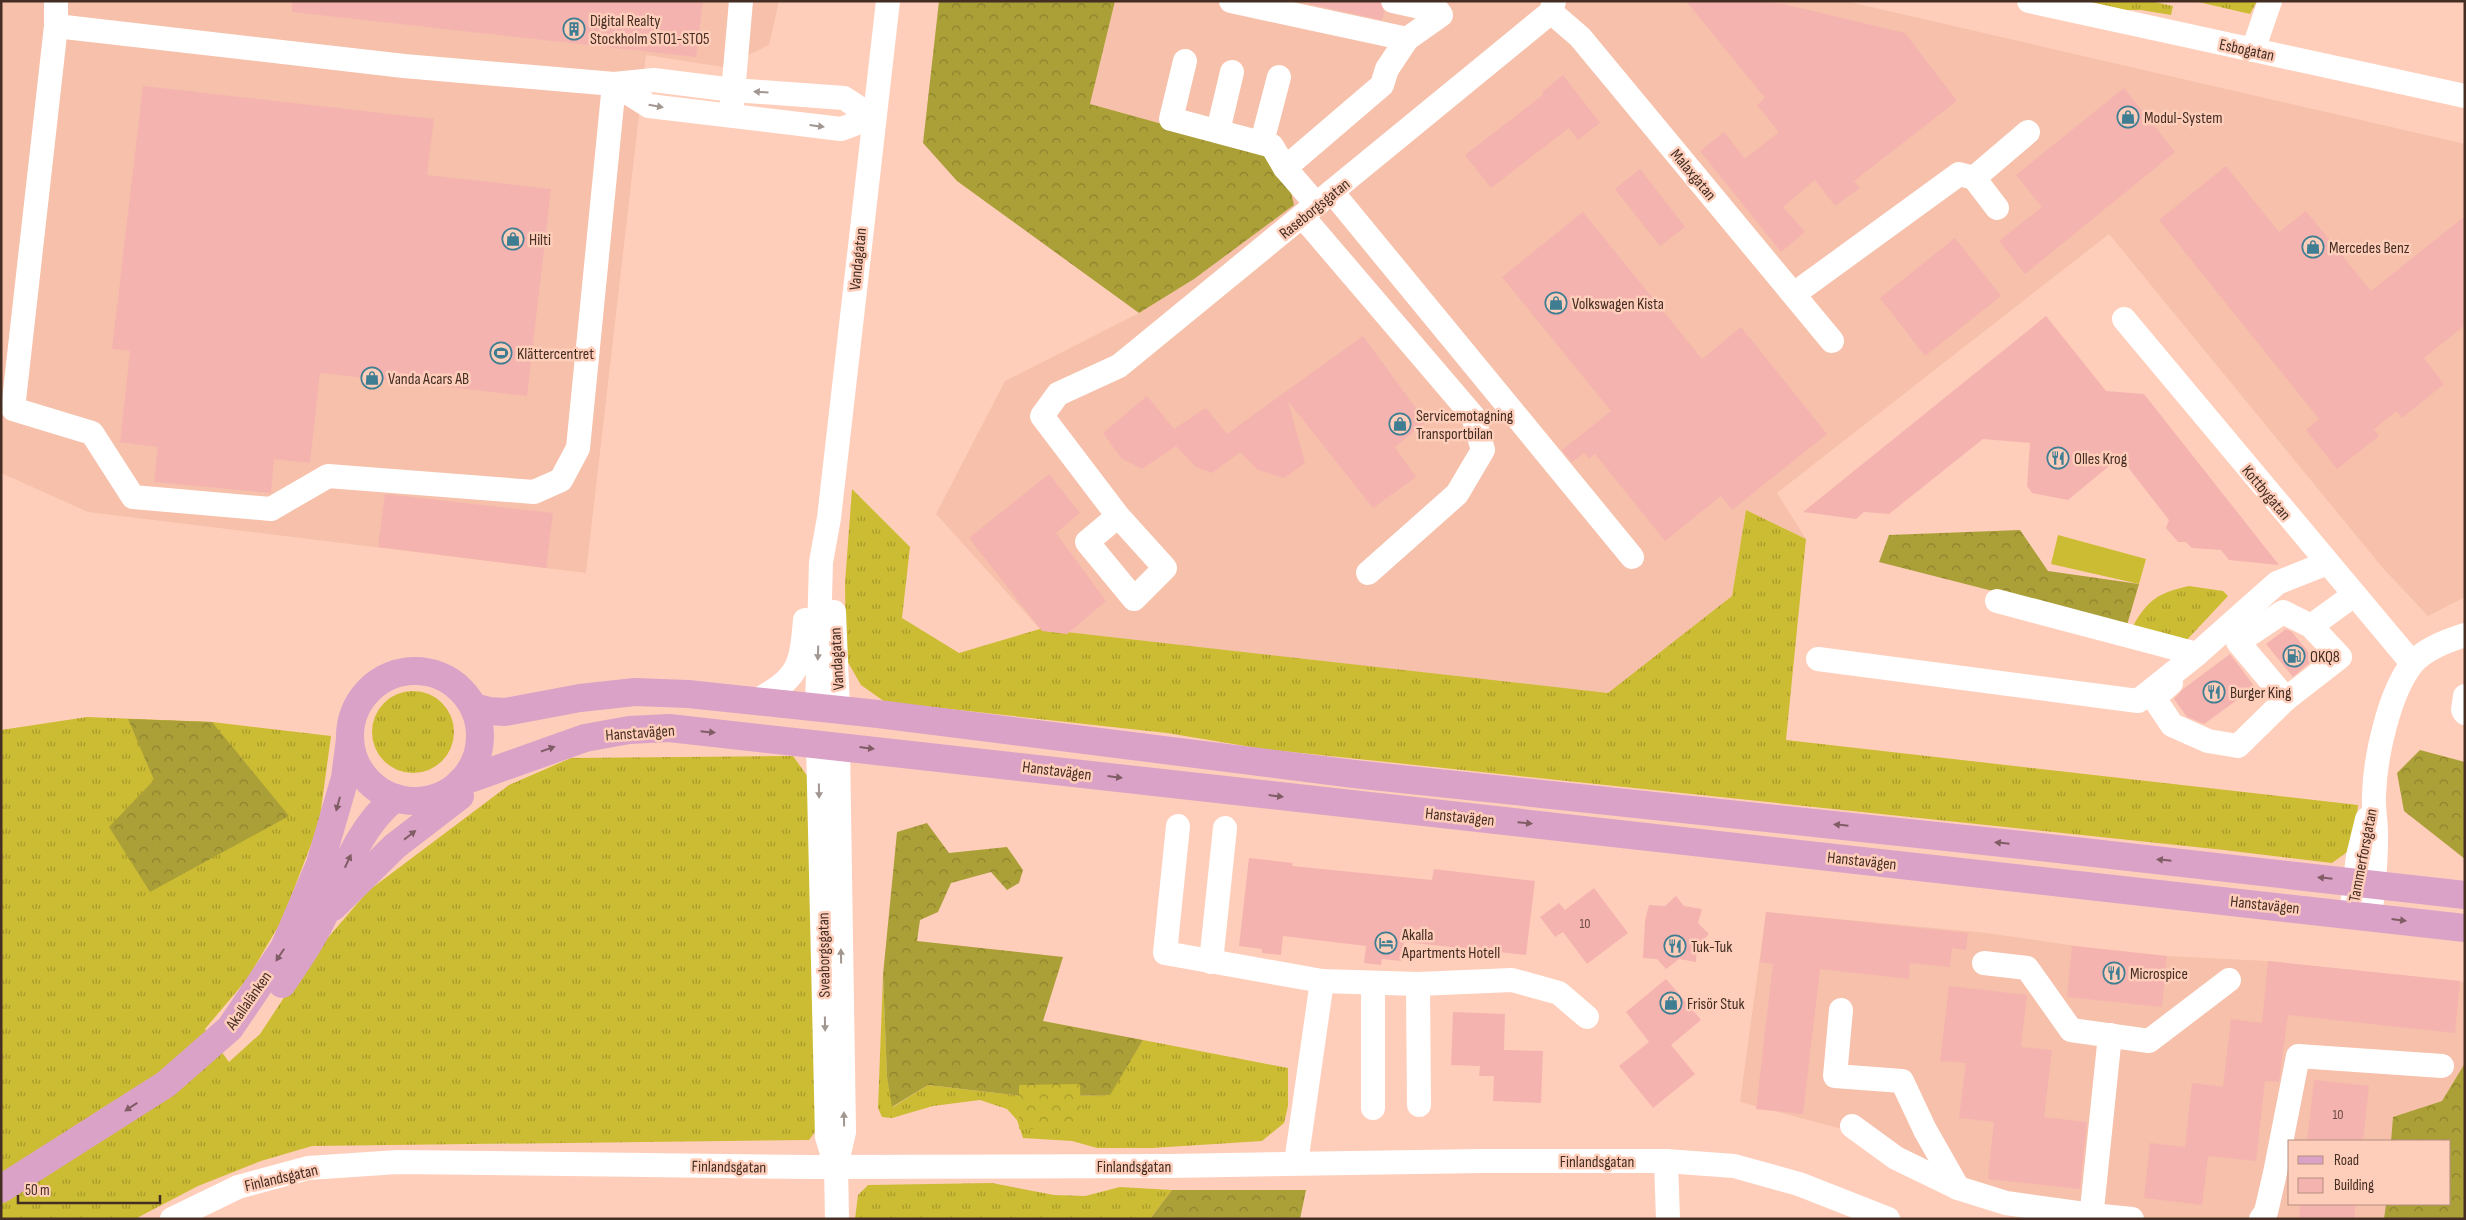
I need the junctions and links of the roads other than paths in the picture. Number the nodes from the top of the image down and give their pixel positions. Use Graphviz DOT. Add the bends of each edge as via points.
graph roads {
  1 [pos="56,1"];
  2 [pos="741,1"];
  3 [pos="888,1"];
  4 [pos="1231,1"];
  5 [pos="1393,1"];
  6 [pos="2029,1"];
  7 [pos="2270,1"];
  8 [pos="1553,6"];
  9 [pos="56,26"];
  10 [pos="1407,40"];
  11 [pos="2253,50"];
  12 [pos="1186,61"];
  13 [pos="1232,72"];
  14 [pos="1279,77"];
  15 [pos="614,84"];
  16 [pos="733,90"];
  17 [pos="2465,96"];
  18 [pos="730,116"];
  19 [pos="873,118"];
  20 [pos="1218,131"];
  21 [pos="2028,132"];
  22 [pos="1262,142"];
  23 [pos="1286,168"];
  24 [pos="1974,178"];
  25 [pos="1318,205"];
  26 [pos="1996,208"];
  27 [pos="1794,294"];
  28 [pos="2124,319"];
  29 [pos="1832,341"];
  30 [pos="1118,516"];
  31 [pos="829,518"];
  32 [pos="1632,557"];
  33 [pos="821,562"];
  34 [pos="2327,563"];
  35 [pos="1368,574"];
  36 [pos="2354,595"];
  37 [pos="1997,601"];
  38 [pos="2310,626"];
  39 [pos="2465,635"];
  40 [pos="2238,642"];
  41 [pos="2197,654"];
  42 [pos="1818,659"];
  43 [pos="2412,663"];
  44 [pos="2465,696"];
  45 [pos="2286,699"];
  46 [pos="756,701"];
  47 [pos="474,707"];
  48 [pos="828,709"];
  49 [pos="2465,713"];
  50 [pos="350,738"];
  51 [pos="828,744"];
  52 [pos="502,766"];
  53 [pos="462,782"];
  54 [pos="395,798"];
  55 [pos="1178,826"];
  56 [pos="1225,828"];
  57 [pos="2364,882"];
  58 [pos="2465,895"];
  59 [pos="2360,916"];
  60 [pos="324,917"];
  61 [pos="2465,928"];
  62 [pos="1211,962"];
  63 [pos="1984,963"];
  64 [pos="2229,980"];
  65 [pos="1322,981"];
  66 [pos="1373,983"];
  67 [pos="1418,984"];
  68 [pos="1841,1010"];
  69 [pos="1587,1017"];
  70 [pos="2110,1035"];
  71 [pos="2442,1066"];
  72 [pos="1419,1105"];
  73 [pos="1373,1108"];
  74 [pos="1852,1126"];
  75 [pos="1666,1161"];
  76 [pos="1296,1163"];
  77 [pos="836,1167"];
  78 [pos="1958,1188"];
  79 [pos="1,1189"];
  80 [pos="1,1210"];
  81 [pos="2092,1217"];
  82 [pos="172,1219"];
  83 [pos="837,1219"];
  84 [pos="1668,1219"];
  85 [pos="1888,1219"];
  86 [pos="2132,1219"];
  87 [pos="2261,1219"];
  1 -- 9 [label="street"];
  2 -- 16 [label="street"];
  3 -- 19 [label="street, Vandagatan"];
  4 -- 10 [label="street"];
  5 -- 10 [label="street" via="1438,11 1441,15"];
  6 -- 11 [label="street, Esbogatan"];
  7 -- 11 [label="street"];
  8 -- 25 [label="street, Raseborgsgatan"];
  8 -- 27 [label="street, Malaxgatan"];
  9 -- 15 [label="street" via="404,66"];
  9 -- 15 [label="street" via="13,409 92,433 133,497 271,509 328,476 534,492 561,480 578,448"];
  10 -- 23 [label="street" via="1387,69 1382,86"];
  11 -- 17 [label="street, Esbogatan"];
  12 -- 20 [label="street" via="1171,119"];
  13 -- 20 [label="street"];
  14 -- 22 [label="street"];
  15 -- 16 [label="street" via="654,80"];
  15 -- 18 [label="street, one-way" via="650,106"];
  16 -- 18 [label="street"];
  19 -- 16 [label="street, one-way" via="844,98"];
  18 -- 19 [label="street, one-way" via="841,129"];
  19 -- 31 [label="street, Vandagatan"];
  20 -- 22 [label="street"];
  21 -- 24 [label="street"];
  22 -- 23 [label="street" via="1272,146"];
  23 -- 25 [label="street"];
  24 -- 26 [label="street"];
  24 -- 27 [label="street" via="1959,174"];
  25 -- 30 [label="street, Raseborgsgatan" via="1119,366 1058,394 1042,416"];
  25 -- 32 [label="street"];
  25 -- 35 [label="street" via="1473,416 1483,450 1457,494"];
  27 -- 29 [label="street, Malaxgatan"];
  28 -- 34 [label="street, Kottbygatan"];
  31 -- 33 [label="street, Vandagatan"];
  31 -- 48 [label="street, Vandagatan"];
  33 -- 46 [label="street, Vandagatan" via="808,591 798,667"];
  33 -- 48 [label="street, Vandagatan, one-way"];
  34 -- 36 [label="street, Kottbygatan"];
  34 -- 41 [label="street" via="2277,583"];
  36 -- 38 [label="street"];
  36 -- 43 [label="street, Kottbygatan"];
  37 -- 41 [label="street"];
  38 -- 40 [label="street" via="2282,612"];
  38 -- 45 [label="street" via="2340,657"];
  39 -- 43 [label="street, Tammerforsgatan" via="2435,646"];
  40 -- 45 [label="street"];
  40 -- 45 [label="street" via="2176,678 2154,698 2172,724 2208,741 2238,746"];
  41 -- 42 [label="street" via="2138,701"];
  43 -- 57 [label="street, Tammerforsgatan" via="2384,729 2374,796 2376,839"];
  44 -- 49 [label="street"];
  46 -- 47 [label="main road, Hanstavägen" via="635,692 505,712"];
  46 -- 48 [label="main road, Hanstavägen"];
  47 -- 50 [label="main road" via="463,691 431,672 412,670 394,674 377,683 357,706 351,720"];
  47 -- 53 [label="main road" via="480,726 479,746 473,766"];
  48 -- 51 [label="main road"];
  57 -- 48 [label="main road, Hanstavägen, one-way" via="1364,775"];
  50 -- 54 [label="main road" via="354,758 363,775 377,789"];
  50 -- 79 [label="main road, Akallalänken, one-way" via="345,778 320,864 284,948 230,1028 166,1084"];
  52 -- 51 [label="main road, Hanstavägen, one-way" via="585,738 629,730 669,728"];
  51 -- 59 [label="main road, Hanstavägen, one-way"];
  51 -- 77 [label="street, Sveaborgsgatan" via="828,1137"];
  52 -- 53 [label="main road, Hanstavägen"];
  60 -- 52 [label="main road, one-way" via="396,846"];
  53 -- 54 [label="main road" via="447,793 430,799"];
  60 -- 54 [label="main road, Akallalänken, one-way" via="350,855 375,816"];
  55 -- 62 [label="street" via="1165,953"];
  56 -- 62 [label="street"];
  57 -- 58 [label="main road, Hanstavägen"];
  57 -- 59 [label="street, Tammerforsgatan"];
  59 -- 61 [label="main road, Hanstavägen, one-way"];
  60 -- 80 [label="main road, Akallalänken" via="254,1024 193,1084 126,1133"];
  62 -- 65 [label="street"];
  63 -- 70 [label="street" via="2027,968 2071,1030"];
  64 -- 70 [label="street" via="2149,1040"];
  65 -- 66 [label="street"];
  65 -- 76 [label="street"];
  66 -- 67 [label="street"];
  66 -- 73 [label="street"];
  67 -- 69 [label="street" via="1512,980 1559,993"];
  67 -- 72 [label="street"];
  68 -- 78 [label="street" via="1835,1076 1902,1081"];
  70 -- 81 [label="street"];
  71 -- 87 [label="street" via="2298,1056 2275,1173 2266,1212"];
  74 -- 78 [label="street" via="1896,1158"];
  75 -- 76 [label="street, Finlandsgatan"];
  75 -- 84 [label="street"];
  75 -- 85 [label="street, Finlandsgatan" via="1712,1163 1757,1172 1799,1184"];
  76 -- 77 [label="street, Finlandsgatan"];
  77 -- 82 [label="street, Finlandsgatan" via="398,1162 308,1168 238,1187"];
  77 -- 83 [label="street, Sveaborgsgatan"];
  78 -- 81 [label="street" via="2006,1203"];
  81 -- 86 [label="street"];
}
